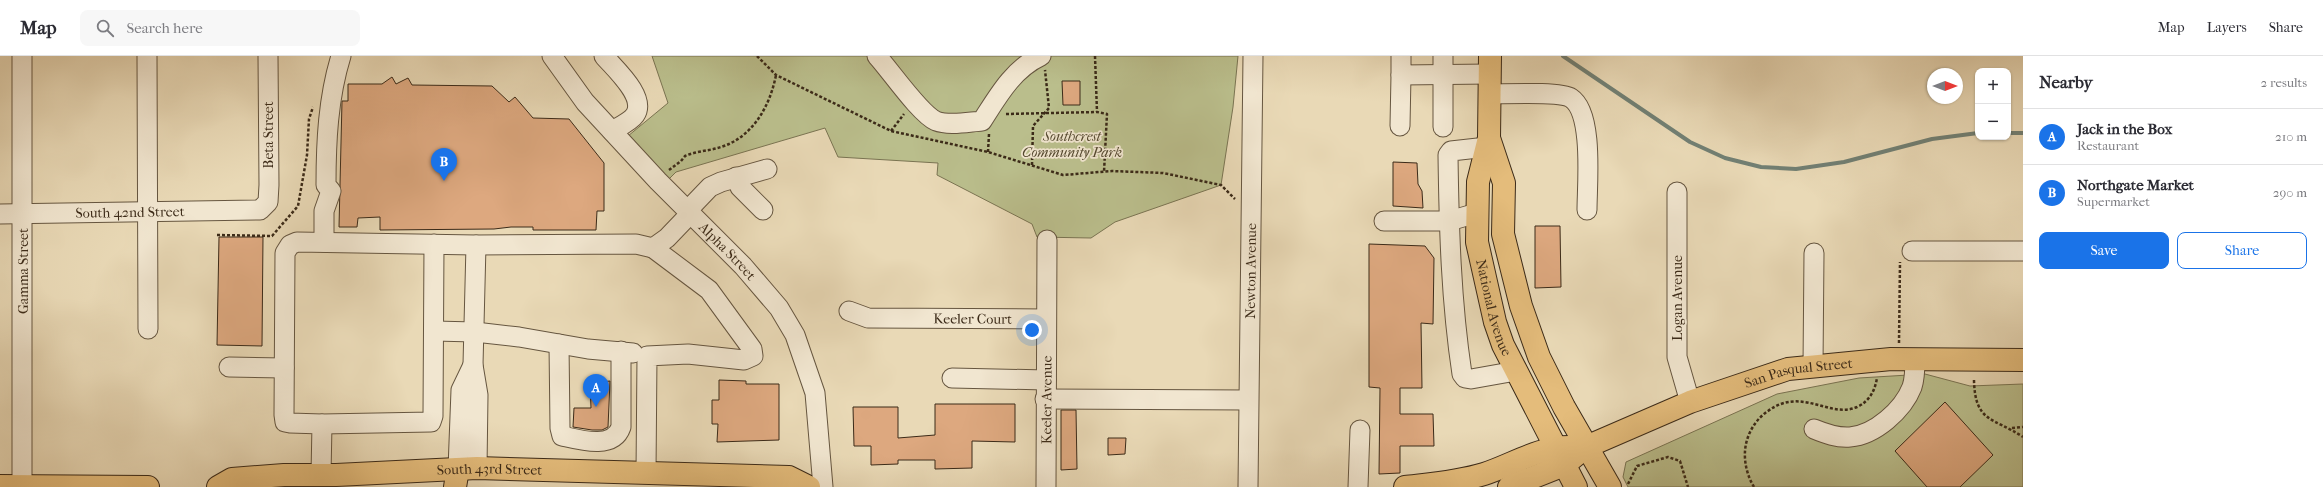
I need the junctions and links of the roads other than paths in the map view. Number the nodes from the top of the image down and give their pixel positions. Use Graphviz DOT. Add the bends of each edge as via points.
graph roads {
  1 [pos="22,56"];
  2 [pos="146,56"];
  3 [pos="268,56"];
  4 [pos="341,56"];
  5 [pos="552,56"];
  6 [pos="604,56"];
  7 [pos="878,56"];
  8 [pos="1253,56"];
  9 [pos="1401,56"];
  10 [pos="1043,59"];
  11 [pos="1442,65"];
  12 [pos="1401,75"];
  13 [pos="1490,75"];
  14 [pos="1400,126"];
  15 [pos="1443,127"];
  16 [pos="612,131"];
  17 [pos="1488,143"];
  18 [pos="767,169"];
  19 [pos="736,178"];
  20 [pos="1677,192"];
  21 [pos="260,210"];
  22 [pos="763,210"];
  23 [pos="1587,210"];
  24 [pos="147,211"];
  25 [pos="689,212"];
  26 [pos="0,214"];
  27 [pos="23,214"];
  28 [pos="1478,214"];
  29 [pos="1384,221"];
  30 [pos="1449,221"];
  31 [pos="1047,240"];
  32 [pos="324,242"];
  33 [pos="434,244"];
  34 [pos="476,245"];
  35 [pos="653,248"];
  36 [pos="1912,251"];
  37 [pos="2023,251"];
  38 [pos="1814,253"];
  39 [pos="1522,306"];
  40 [pos="848,311"];
  41 [pos="1046,319"];
  42 [pos="148,329"];
  43 [pos="434,332"];
  44 [pos="474,332"];
  45 [pos="559,344"];
  46 [pos="622,351"];
  47 [pos="648,356"];
  48 [pos="1907,360"];
  49 [pos="2023,360"];
  50 [pos="228,367"];
  51 [pos="1813,367"];
  52 [pos="284,368"];
  53 [pos="1516,371"];
  54 [pos="952,378"];
  55 [pos="1046,380"];
  56 [pos="1045,399"];
  57 [pos="1248,400"];
  58 [pos="1690,402"];
  59 [pos="322,424"];
  60 [pos="1814,429"];
  61 [pos="1360,430"];
  62 [pos="1586,447"];
  63 [pos="1559,456"];
  64 [pos="646,473"];
  65 [pos="321,475"];
  66 [pos="466,478"];
  67 [pos="1619,485"];
  68 [pos="0,486"];
  69 [pos="22,486"];
  70 [pos="55,487"];
  71 [pos="148,487"];
  72 [pos="218,487"];
  73 [pos="809,487"];
  74 [pos="823,487"];
  75 [pos="1046,487"];
  76 [pos="1248,487"];
  77 [pos="1358,487"];
  78 [pos="1405,487"];
  79 [pos="1509,487"];
  80 [pos="1576,487"];
  1 -- 27 [label="street, Gamma Street"];
  2 -- 24 [label="street"];
  3 -- 21 [label="street, Beta Street" via="268,202"];
  4 -- 32 [label="street" via="333,80 326,145 326,185 332,191 324,211"];
  5 -- 16 [label="street, Alpha Street" via="586,102"];
  6 -- 16 [label="street" via="637,98 638,107 635,116"];
  7 -- 10 [label="street" via="915,101 935,120 957,124 982,121 1000,92 1025,64"];
  8 -- 57 [label="street, Newton Avenue"];
  9 -- 12 [label="street"];
  11 -- 12 [label="street"];
  11 -- 13 [label="street"];
  11 -- 15 [label="street"];
  12 -- 14 [label="street"];
  13 -- 17 [label="main road, National Avenue"];
  13 -- 23 [label="street" via="1571,98 1577,104 1584,118 1587,136"];
  16 -- 25 [label="street, Alpha Street"];
  17 -- 28 [label="main road, National Avenue" via="1478,182"];
  17 -- 30 [label="street" via="1451,151 1448,155"];
  17 -- 39 [label="main road, National Avenue" via="1504,183 1504,234"];
  18 -- 19 [label="street"];
  19 -- 22 [label="street" via="740,187"];
  19 -- 25 [label="street" via="710,187"];
  20 -- 58 [label="street, Logan Avenue" via="1677,357"];
  21 -- 24 [label="street, South 42nd Street"];
  24 -- 27 [label="street, South 42nd Street"];
  24 -- 42 [label="street"];
  25 -- 35 [label="street" via="667,238"];
  25 -- 74 [label="street, Alpha Street" via="743,266 779,308 795,335 815,393"];
  26 -- 27 [label="street, South 42nd Street"];
  27 -- 69 [label="street, Gamma Street"];
  28 -- 30 [label="street"];
  28 -- 39 [label="main road" via="1489,217 1499,268 1505,284"];
  28 -- 53 [label="main road, National Avenue" via="1476,242 1495,322"];
  29 -- 30 [label="street"];
  30 -- 53 [label="street" via="1454,316 1462,374 1465,378 1471,379"];
  31 -- 41 [label="street, Keeler Avenue"];
  32 -- 33 [label="street"];
  32 -- 52 [label="street" via="297,242 290,245 285,253"];
  33 -- 34 [label="street"];
  33 -- 43 [label="street"];
  34 -- 35 [label="street" via="636,244"];
  34 -- 44 [label="street"];
  35 -- 47 [label="street" via="709,290 752,349 753,356 744,360 688,354"];
  36 -- 37 [label="street"];
  38 -- 51 [label="street"];
  39 -- 62 [label="main road, National Avenue" via="1539,357"];
  40 -- 41 [label="street, Keeler Court" via="868,318"];
  41 -- 55 [label="street, Keeler Avenue"];
  43 -- 44 [label="street"];
  43 -- 59 [label="street" via="433,416 430,422"];
  44 -- 45 [label="street"];
  44 -- 66 [label="street" via="473,366 478,395"];
  45 -- 46 [label="street"];
  45 -- 46 [label="street" via="560,428 562,436 579,440 606,440 614,438 619,433"];
  46 -- 47 [label="street"];
  47 -- 64 [label="street"];
  48 -- 49 [label="main road, San Pasqual Street"];
  48 -- 51 [label="main road, San Pasqual Street"];
  48 -- 60 [label="street" via="1915,373 1909,394 1878,427 1849,437 1829,435"];
  50 -- 52 [label="street"];
  51 -- 58 [label="main road, San Pasqual Street" via="1788,369"];
  52 -- 59 [label="street" via="285,422"];
  53 -- 63 [label="main road, National Avenue"];
  54 -- 55 [label="street"];
  55 -- 56 [label="street, Keeler Avenue"];
  56 -- 57 [label="street"];
  56 -- 75 [label="street, Keeler Avenue"];
  57 -- 76 [label="street, Newton Avenue"];
  58 -- 62 [label="main road, San Pasqual Street"];
  59 -- 65 [label="street"];
  61 -- 77 [label="street"];
  62 -- 63 [label="main road"];
  62 -- 67 [label="main road"];
  63 -- 78 [label="main road" via="1447,482"];
  63 -- 79 [label="main road"];
  63 -- 80 [label="main road"];
  64 -- 66 [label="main road, South 43rd Street"];
  64 -- 73 [label="main road, South 43rd Street" via="789,477"];
  65 -- 66 [label="main road, South 43rd Street"];
  65 -- 72 [label="main road, South 43rd Street" via="232,478"];
  68 -- 69 [label="main road"];
  69 -- 70 [label="main road"];
  70 -- 71 [label="main road"];
}
